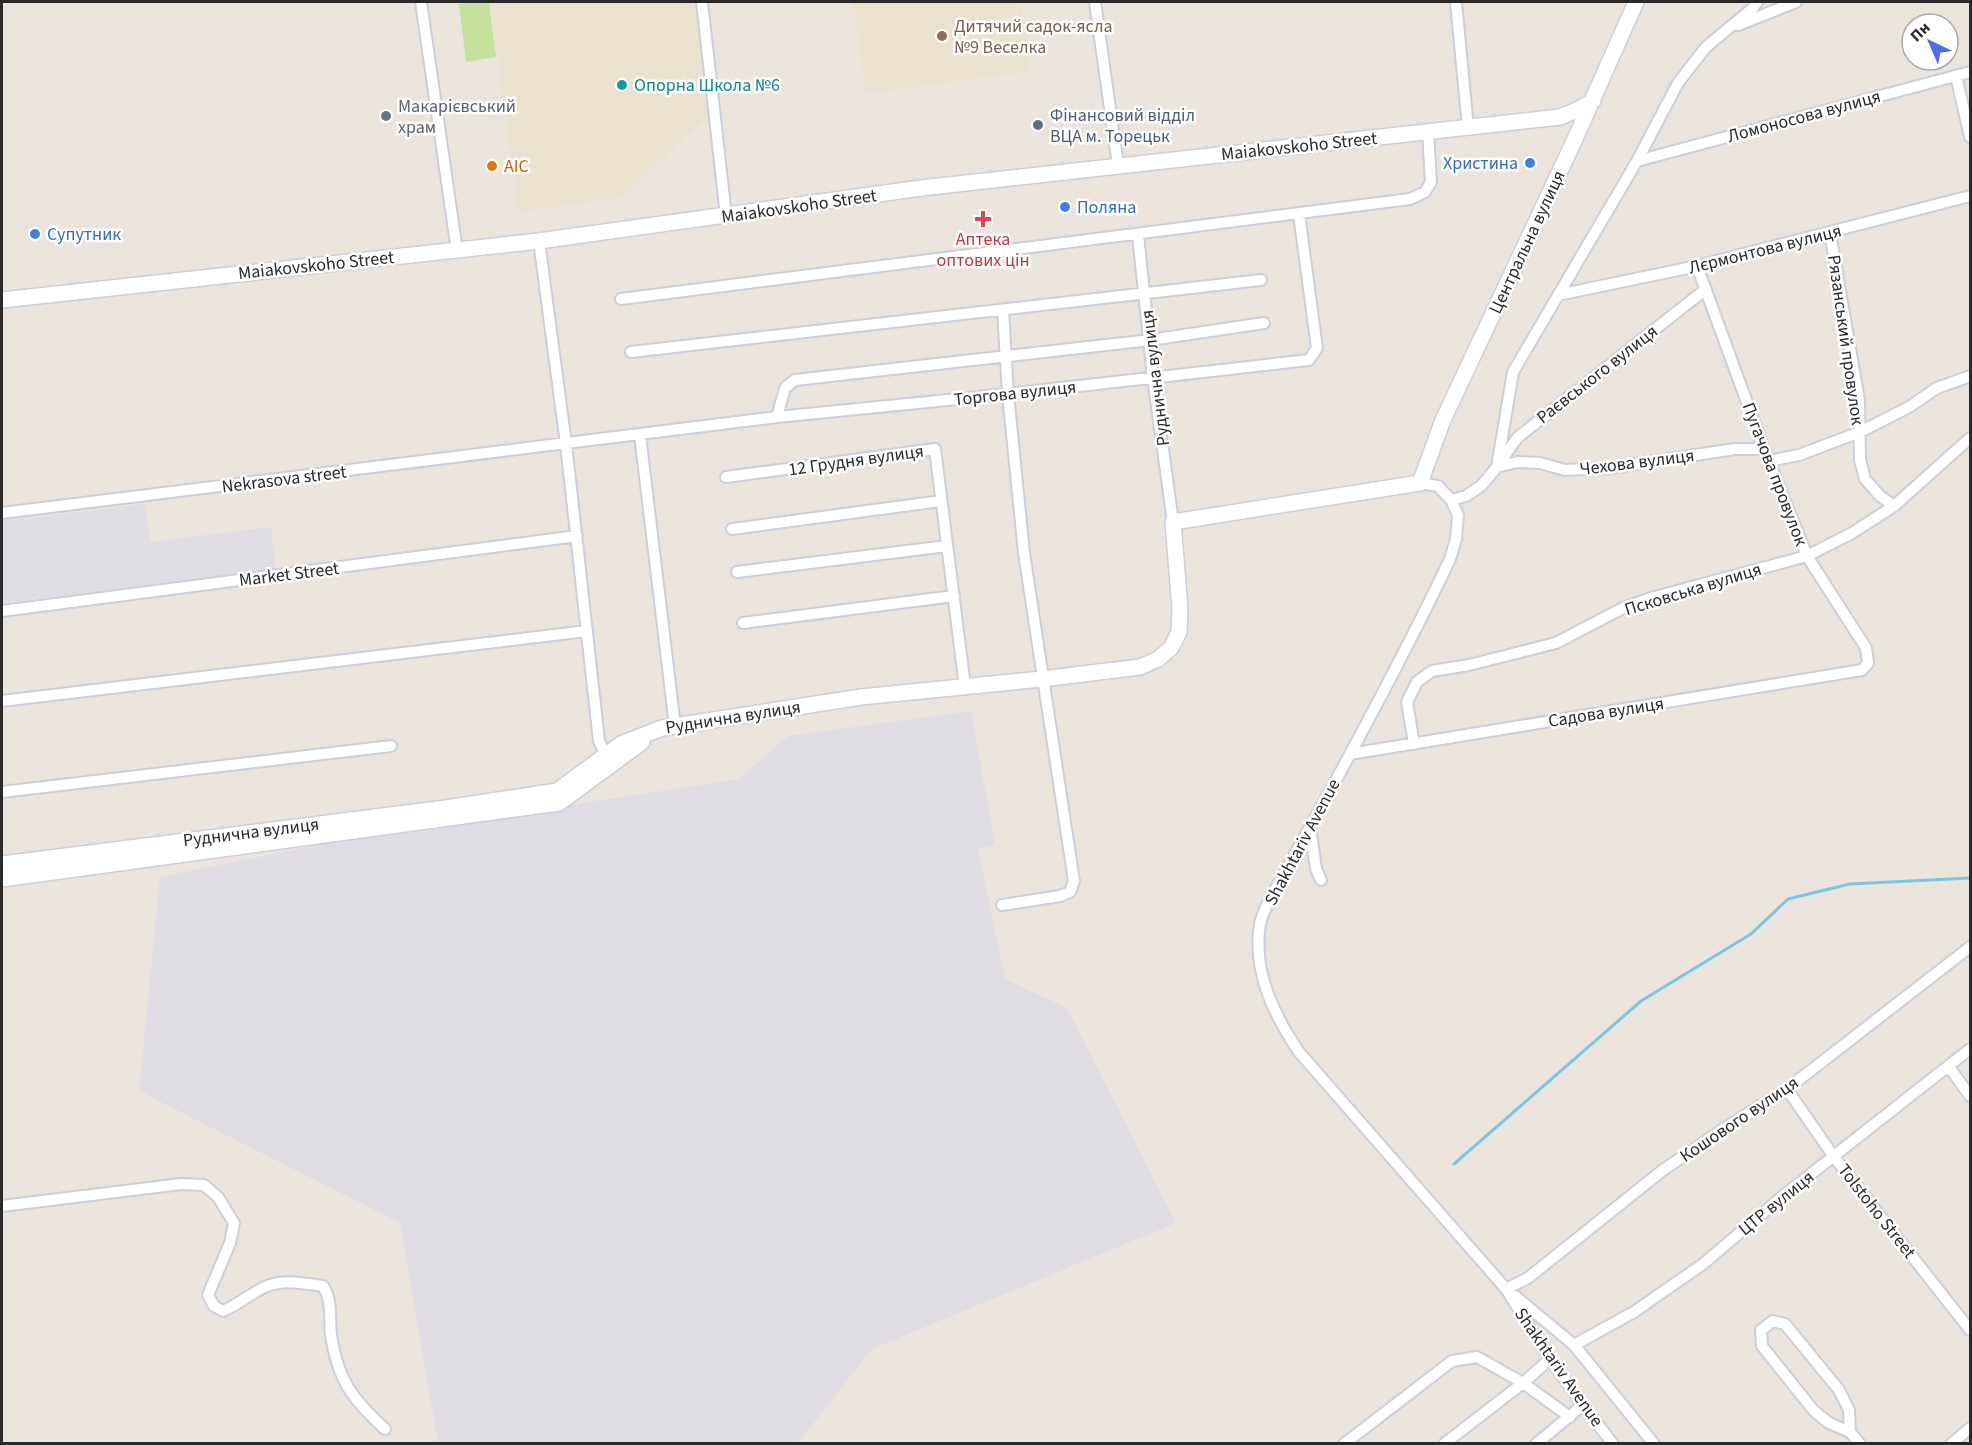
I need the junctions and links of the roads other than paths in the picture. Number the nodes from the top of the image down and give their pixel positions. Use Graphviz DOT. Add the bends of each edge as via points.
graph roads {
  1 [pos="421,2"];
  2 [pos="702,2"];
  3 [pos="1095,2"];
  4 [pos="1456,2"];
  5 [pos="1636,2"];
  6 [pos="1757,2"];
  7 [pos="1796,2"];
  8 [pos="1729,28"];
  9 [pos="1971,72"];
  10 [pos="1956,76"];
  11 [pos="1593,101"];
  12 [pos="1468,128"];
  13 [pos="1428,132"];
  14 [pos="1971,137"];
  15 [pos="1637,161"];
  16 [pos="1118,165"];
  17 [pos="1971,196"];
  18 [pos="1299,214"];
  19 [pos="726,216"];
  20 [pos="1830,233"];
  21 [pos="1137,235"];
  22 [pos="539,241"];
  23 [pos="457,251"];
  24 [pos="1697,266"];
  25 [pos="1260,280"];
  26 [pos="1706,289"];
  27 [pos="1145,294"];
  28 [pos="1558,295"];
  29 [pos="621,299"];
  30 [pos="2,300"];
  31 [pos="1003,310"];
  32 [pos="1264,323"];
  33 [pos="1150,340"];
  34 [pos="631,352"];
  35 [pos="1006,355"];
  36 [pos="1971,376"];
  37 [pos="1153,378"];
  38 [pos="1008,394"];
  39 [pos="777,417"];
  40 [pos="1860,432"];
  41 [pos="640,435"];
  42 [pos="1971,438"];
  43 [pos="566,444"];
  44 [pos="1764,449"];
  45 [pos="1769,461"];
  46 [pos="1497,467"];
  47 [pos="726,477"];
  48 [pos="1420,483"];
  49 [pos="1451,500"];
  50 [pos="942,501"];
  51 [pos="1894,506"];
  52 [pos="2,513"];
  53 [pos="1173,522"];
  54 [pos="732,529"];
  55 [pos="577,536"];
  56 [pos="947,546"];
  57 [pos="1807,556"];
  58 [pos="737,572"];
  59 [pos="954,596"];
  60 [pos="2,611"];
  61 [pos="743,623"];
  62 [pos="587,631"];
  63 [pos="1862,670"];
  64 [pos="1042,679"];
  65 [pos="965,687"];
  66 [pos="2,701"];
  67 [pos="668,727"];
  68 [pos="1414,744"];
  69 [pos="391,746"];
  70 [pos="1350,754"];
  71 [pos="606,755"];
  72 [pos="2,792"];
  73 [pos="1310,826"];
  74 [pos="2,864"];
  75 [pos="2,879"];
  76 [pos="1321,880"];
  77 [pos="1002,905"];
  78 [pos="1971,946"];
  79 [pos="1971,1048"];
  80 [pos="1949,1067"];
  81 [pos="1787,1089"];
  82 [pos="1971,1096"];
  83 [pos="1834,1157"];
  84 [pos="2,1206"];
  85 [pos="1506,1289"];
  86 [pos="1971,1330"];
  87 [pos="1574,1345"];
  88 [pos="1550,1359"];
  89 [pos="1523,1383"];
  90 [pos="1583,1406"];
  91 [pos="1570,1417"];
  92 [pos="1971,1428"];
  93 [pos="386,1429"];
  94 [pos="1850,1432"];
  95 [pos="1344,1443"];
  96 [pos="1444,1443"];
  97 [pos="1536,1443"];
  98 [pos="1613,1443"];
  99 [pos="1654,1443"];
  100 [pos="1860,1443"];
  101 [pos="1951,1443"];
  1 -- 23 [label="street"];
  2 -- 19 [label="street"];
  3 -- 16 [label="street"];
  4 -- 12 [label="street"];
  5 -- 11 [label="main road, Центральна вулиця"];
  6 -- 8 [label="street"];
  7 -- 8 [label="street"];
  8 -- 15 [label="street" via="1707,47 1678,83"];
  9 -- 10 [label="street, Ломоносова вулиця"];
  10 -- 14 [label="street"];
  10 -- 15 [label="street, Ломоносова вулиця"];
  11 -- 12 [label="main road, Maiakovskoho Street" via="1560,117"];
  11 -- 48 [label="main road, Центральна вулиця" via="1443,420"];
  12 -- 13 [label="main road, Maiakovskoho Street"];
  13 -- 16 [label="main road, Maiakovskoho Street"];
  13 -- 18 [label="street" via="1431,182 1425,192 1410,199"];
  15 -- 28 [label="street"];
  16 -- 19 [label="main road, Maiakovskoho Street"];
  17 -- 20 [label="street, Лєрмонтова вулиця"];
  18 -- 21 [label="street"];
  18 -- 37 [label="street, Торгова вулиця" via="1317,348 1309,360"];
  19 -- 22 [label="main road, Maiakovskoho Street"];
  20 -- 24 [label="street, Лєрмонтова вулиця"];
  20 -- 40 [label="street, Рязанський провулок" via="1859,400"];
  21 -- 27 [label="street, Руднична вулиця"];
  21 -- 29 [label="street"];
  22 -- 23 [label="main road, Maiakovskoho Street"];
  22 -- 43 [label="street"];
  23 -- 30 [label="main road, Maiakovskoho Street"];
  24 -- 26 [label="street, Пугачова провулок"];
  24 -- 28 [label="street, Лєрмонтова вулиця"];
  25 -- 27 [label="street"];
  26 -- 44 [label="street, Пугачова провулок"];
  26 -- 46 [label="street, Раєвського вулиця" via="1518,438"];
  27 -- 31 [label="street"];
  27 -- 33 [label="street, Руднична вулиця"];
  28 -- 46 [label="street" via="1513,372"];
  31 -- 34 [label="street"];
  31 -- 35 [label="street"];
  32 -- 33 [label="street"];
  33 -- 35 [label="street"];
  33 -- 37 [label="street, Руднична вулиця"];
  35 -- 38 [label="street"];
  35 -- 39 [label="street" via="795,380 785,388"];
  36 -- 40 [label="street" via="1937,388"];
  37 -- 38 [label="street, Торгова вулиця"];
  37 -- 53 [label="street, Руднична вулиця"];
  38 -- 39 [label="street, Торгова вулиця"];
  38 -- 64 [label="street"];
  39 -- 41 [label="street, Торгова вулиця"];
  40 -- 45 [label="street" via="1799,455"];
  40 -- 51 [label="street, Рязанський провулок" via="1865,479"];
  41 -- 43 [label="street, Nekrasova street"];
  41 -- 67 [label="street"];
  42 -- 51 [label="street, Псковська вулиця"];
  43 -- 52 [label="street, Nekrasova street"];
  43 -- 55 [label="street"];
  44 -- 45 [label="street, Пугачова провулок"];
  44 -- 46 [label="street, Чехова вулиця" via="1735,449 1610,468 1565,470 1517,462"];
  45 -- 57 [label="street, Пугачова провулок"];
  46 -- 49 [label="street" via="1481,486"];
  47 -- 50 [label="street, 12 Грудня вулиця" via="935,449"];
  48 -- 49 [label="street" via="1438,486"];
  48 -- 53 [label="main road"];
  49 -- 70 [label="street, Shakhtariv Avenue" via="1458,515 1450,559"];
  50 -- 54 [label="street"];
  50 -- 56 [label="street, 12 Грудня вулиця"];
  51 -- 57 [label="street, Псковська вулиця"];
  53 -- 64 [label="main road, Руднична вулиця" via="1180,609 1179,633 1171,648 1140,667"];
  55 -- 60 [label="street, Market Street"];
  55 -- 62 [label="street"];
  56 -- 58 [label="street"];
  56 -- 59 [label="street, 12 Грудня вулиця"];
  57 -- 63 [label="street, Пугачова провулок" via="1866,648 1868,663"];
  57 -- 68 [label="street, Псковська вулиця" via="1651,598 1623,608 1556,644 1431,672 1418,682 1407,702"];
  59 -- 61 [label="street"];
  59 -- 65 [label="street, 12 Грудня вулиця"];
  62 -- 66 [label="street"];
  62 -- 71 [label="street" via="599,741"];
  63 -- 68 [label="street, Садова вулиця"];
  64 -- 65 [label="main road, Руднична вулиця"];
  64 -- 77 [label="street" via="1074,881 1070,892 1060,896"];
  65 -- 67 [label="main road, Руднична вулиця" via="861,697"];
  67 -- 71 [label="main road, Руднична вулиця" via="621,744"];
  67 -- 75 [label="main road" via="559,803"];
  68 -- 70 [label="street, Садова вулиця"];
  69 -- 72 [label="street"];
  70 -- 73 [label="street, Shakhtariv Avenue"];
  71 -- 74 [label="main road, Руднична вулиця" via="557,790 446,808"];
  73 -- 76 [label="street"];
  73 -- 85 [label="street, Shakhtariv Avenue" via="1260,922 1259,964 1265,987 1299,1052"];
  78 -- 81 [label="street, Кошового вулиця"];
  79 -- 80 [label="street, ЦТР вулиця"];
  80 -- 82 [label="street"];
  80 -- 83 [label="street, ЦТР вулиця"];
  81 -- 83 [label="street, Tolstoho Street"];
  81 -- 85 [label="street, Кошового вулиця" via="1663,1170 1528,1278"];
  83 -- 86 [label="street, Tolstoho Street"];
  83 -- 87 [label="street, ЦТР вулиця" via="1703,1264 1634,1312"];
  84 -- 93 [label="street" via="181,1184 204,1185 218,1197 234,1223 230,1243 208,1295 214,1306 223,1311 269,1285 294,1282 323,1286 329,1296 331,1335 340,1373 362,1408"];
  85 -- 87 [label="street, Shakhtariv Avenue"];
  85 -- 88 [label="street, Shakhtariv Avenue"];
  87 -- 99 [label="street, Shakhtariv Avenue"];
  88 -- 89 [label="street"];
  88 -- 90 [label="street, Shakhtariv Avenue"];
  89 -- 91 [label="street"];
  89 -- 95 [label="street" via="1477,1356 1452,1361"];
  89 -- 96 [label="street"];
  90 -- 91 [label="street"];
  90 -- 98 [label="street, Shakhtariv Avenue"];
  91 -- 97 [label="street"];
  92 -- 101 [label="street"];
  94 -- 94 [label="street" via="1849,1410 1839,1390 1785,1324 1773,1321 1761,1330 1762,1346 1815,1411 1829,1423"];
  94 -- 100 [label="street"];
}
